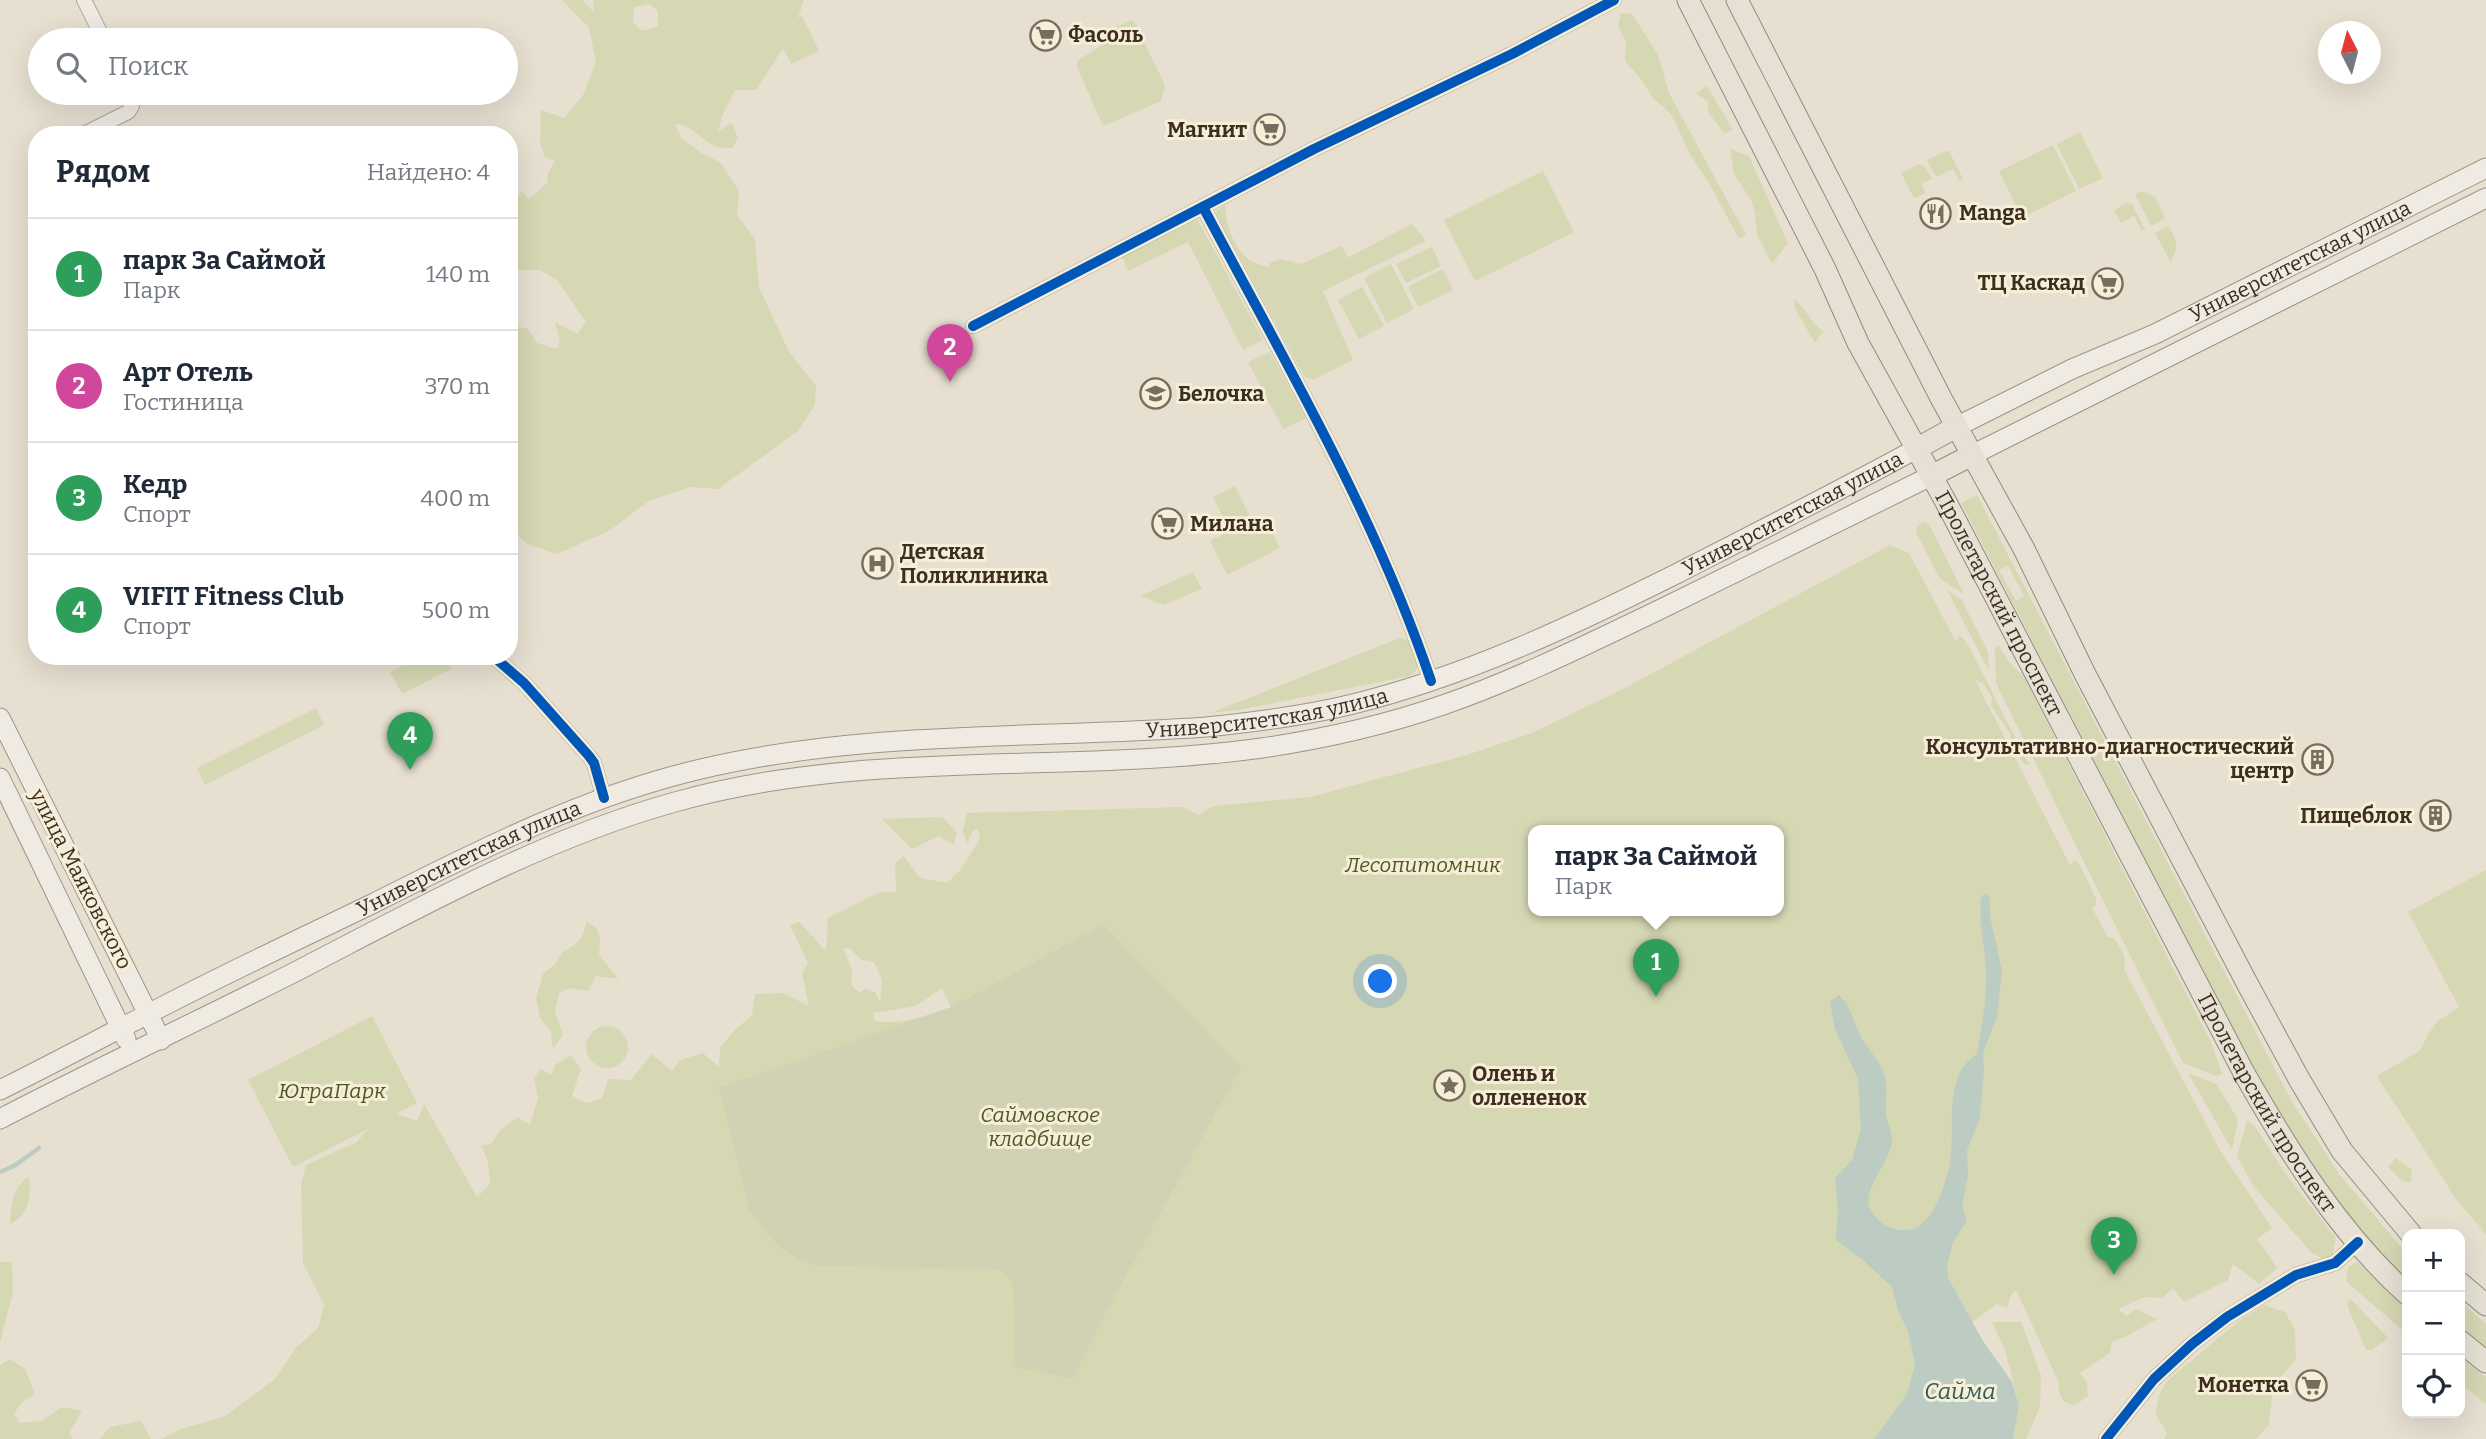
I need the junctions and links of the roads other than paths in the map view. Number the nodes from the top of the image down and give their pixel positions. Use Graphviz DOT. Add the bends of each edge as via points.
graph roads {
  1 [pos="84,0"];
  2 [pos="1614,0"];
  3 [pos="1688,0"];
  4 [pos="1737,0"];
  5 [pos="98,28"];
  6 [pos="132,105"];
  7 [pos="99,126"];
  8 [pos="2486,169"];
  9 [pos="2486,198"];
  10 [pos="1203,207"];
  11 [pos="973,326"];
  12 [pos="1956,428"];
  13 [pos="1916,449"];
  14 [pos="1972,455"];
  15 [pos="1931,476"];
  16 [pos="503,665"];
  17 [pos="1431,681"];
  18 [pos="0,718"];
  19 [pos="0,778"];
  20 [pos="604,797"];
  21 [pos="149,1014"];
  22 [pos="120,1029"];
  23 [pos="161,1040"];
  24 [pos="133,1052"];
  25 [pos="0,1090"];
  26 [pos="0,1119"];
  27 [pos="2407,1229"];
  28 [pos="2358,1242"];
  29 [pos="2465,1287"];
  30 [pos="2405,1292"];
  31 [pos="2486,1305"];
  32 [pos="2465,1345"];
  33 [pos="2486,1362"];
  34 [pos="2106,1439"];
  1 -- 5 [label="street"];
  2 -- 10 [label="street"];
  3 -- 13 [label="main road, Пролетарский проспект" via="1858,343"];
  4 -- 12 [label="main road, Пролетарский проспект"];
  6 -- 7 [label="street"];
  8 -- 12 [label="main road, Университетская улица"];
  9 -- 14 [label="main road, Университетская улица"];
  10 -- 11 [label="street"];
  10 -- 17 [label="street" via="1305,396 1370,530"];
  12 -- 13 [label="main road, Университетская улица"];
  12 -- 14 [label="main road, Пролетарский проспект"];
  13 -- 15 [label="main road, Пролетарский проспект"];
  13 -- 17 [label="main road, Университетская улица" via="1593,615"];
  14 -- 15 [label="main road, Университетская улица"];
  14 -- 27 [label="main road, Пролетарский проспект" via="2299,1079 2342,1150"];
  15 -- 23 [label="main road, Университетская улица" via="1604,637 1485,689 1396,720 1317,738 1198,755 848,772 771,781 674,802 517,861"];
  15 -- 28 [label="main road, Пролетарский проспект" via="2244,1073 2288,1150"];
  16 -- 20 [label="street" via="589,755"];
  17 -- 20 [label="main road, Университетская улица" via="1352,705 1266,721 1143,732 874,743 783,753 689,772"];
  18 -- 21 [label="main road, улица Маяковского"];
  19 -- 22 [label="main road, улица Маяковского"];
  20 -- 21 [label="main road, Университетская улица" via="452,864"];
  21 -- 22 [label="main road, Университетская улица"];
  21 -- 23 [label="main road, улица Маяковского"];
  22 -- 24 [label="main road, улица Маяковского"];
  22 -- 25 [label="main road, Университетская улица"];
  23 -- 24 [label="main road, Университетская улица"];
  24 -- 26 [label="main road, Университетская улица"];
  28 -- 30 [label="main road, Пролетарский проспект"];
  28 -- 34 [label="street" via="2335,1263 2296,1275 2192,1344 2154,1379"];
  29 -- 31 [label="main road"];
  32 -- 33 [label="main road"];
}
